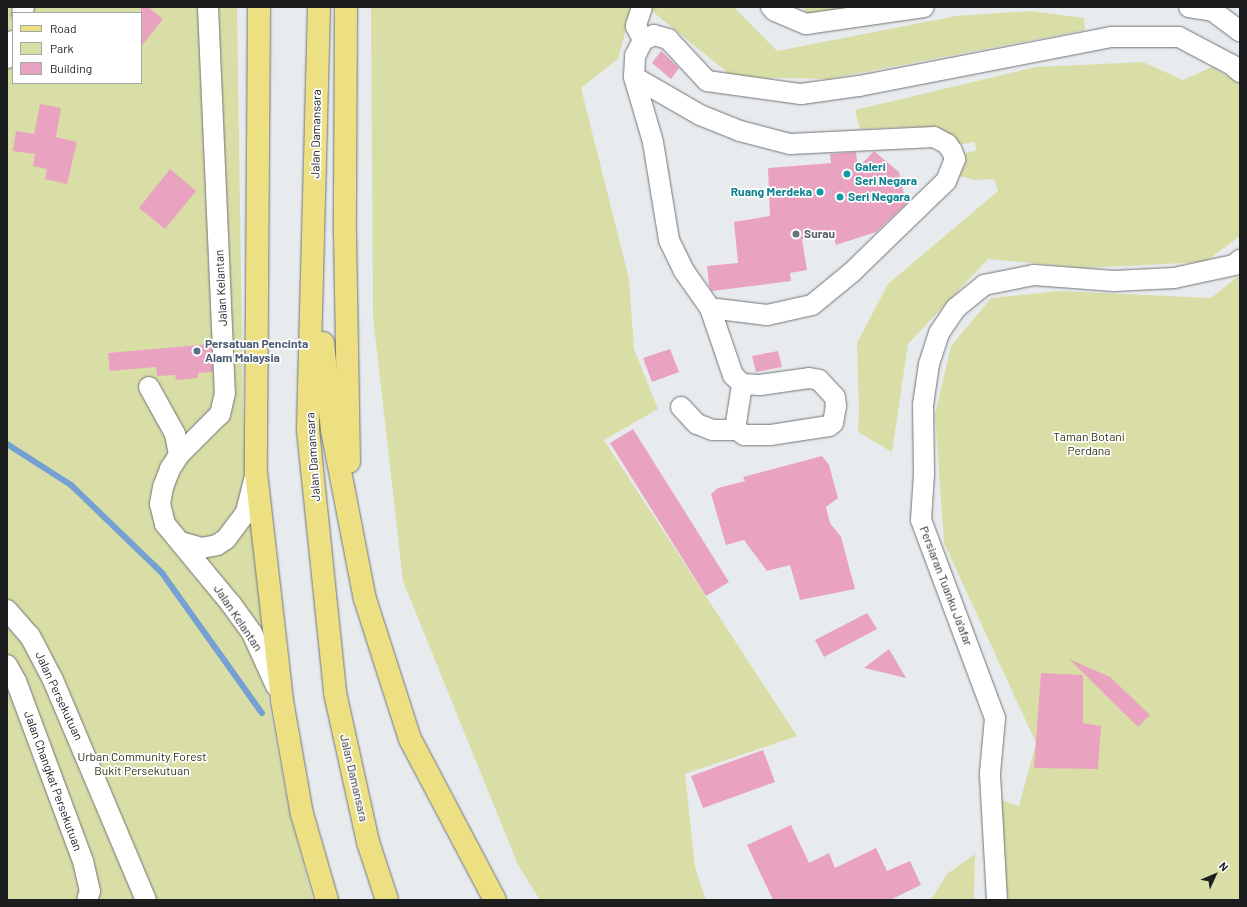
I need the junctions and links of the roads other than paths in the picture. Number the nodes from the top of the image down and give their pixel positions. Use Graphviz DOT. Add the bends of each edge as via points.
graph roads {
  1 [pos="208,7"];
  2 [pos="259,7"];
  3 [pos="319,7"];
  4 [pos="346,7"];
  5 [pos="642,7"];
  6 [pos="771,7"];
  7 [pos="924,7"];
  8 [pos="1189,7"];
  9 [pos="1240,31"];
  10 [pos="643,40"];
  11 [pos="12,44"];
  12 [pos="7,58"];
  13 [pos="1237,66"];
  14 [pos="634,77"];
  15 [pos="1240,260"];
  16 [pos="314,267"];
  17 [pos="710,308"];
  18 [pos="742,384"];
  19 [pos="149,387"];
  20 [pos="681,407"];
  21 [pos="737,430"];
  22 [pos="179,455"];
  23 [pos="256,472"];
  24 [pos="350,524"];
  25 [pos="181,542"];
  26 [pos="7,610"];
  27 [pos="7,665"];
  28 [pos="282,701"];
  29 [pos="88,900"];
  30 [pos="146,900"];
  31 [pos="327,900"];
  32 [pos="387,900"];
  33 [pos="495,900"];
  34 [pos="997,900"];
  1 -- 22 [label="street, Jalan Kelantan" via="225,393 220,414"];
  2 -- 23 [label="main road"];
  3 -- 16 [label="main road, Jalan Damansara"];
  4 -- 24 [label="main road" via="345,234"];
  5 -- 10 [label="street" via="636,26"];
  6 -- 7 [label="street" via="775,12 806,24"];
  8 -- 9 [label="street" via="1213,11"];
  10 -- 13 [label="street" via="654,35 668,39 707,81 801,94 860,86 1111,37 1179,37"];
  10 -- 14 [label="street" via="635,56"];
  11 -- 12 [label="street"];
  14 -- 17 [label="street" via="653,142 669,240 684,271"];
  14 -- 17 [label="street" via="700,115 740,131 790,144 934,137 947,144 955,160 946,181 851,273 812,305 767,315"];
  15 -- 34 [label="street, Persiaran Tuanku Ja'afar" via="1234,265 1174,278 1114,281 1034,275 984,285 956,308 939,333 929,364 923,405 924,474 921,520 995,718 990,774"];
  16 -- 24 [label="main road" via="332,430"];
  16 -- 32 [label="main road, Jalan Damansara" via="308,430 335,693 368,842"];
  17 -- 18 [label="street" via="733,375"];
  18 -- 21 [label="street"];
  18 -- 21 [label="street" via="760,385 809,378 819,380 832,393 836,406 833,423 829,426 770,436 744,435"];
  19 -- 22 [label="street" via="175,434"];
  20 -- 21 [label="street" via="697,424 712,430"];
  22 -- 25 [label="street, Jalan Kelantan" via="163,487 160,504 165,524"];
  23 -- 25 [label="street" via="246,512 226,539 217,545 202,548"];
  23 -- 28 [label="main road"];
  24 -- 33 [label="main road" via="365,599 410,739"];
  25 -- 28 [label="street, Jalan Kelantan" via="252,633"];
  26 -- 30 [label="street, Jalan Persekutuan" via="30,636 53,680"];
  27 -- 29 [label="street, Jalan Changkat Persekutuan" via="16,681 83,862 90,891"];
  28 -- 31 [label="main road" via="302,814"];
}
